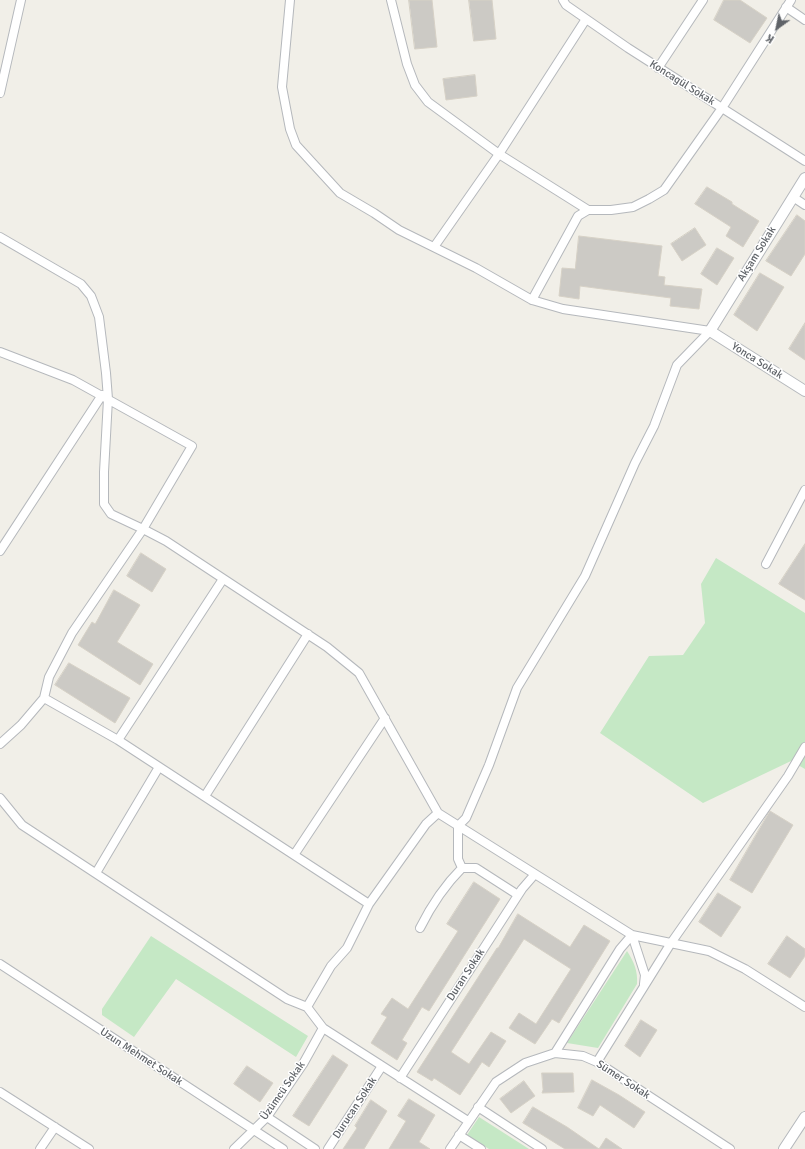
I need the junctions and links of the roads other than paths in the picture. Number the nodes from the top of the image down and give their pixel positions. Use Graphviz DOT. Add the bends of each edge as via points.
graph roads {
  1 [pos="21,0"];
  2 [pos="290,0"];
  3 [pos="391,0"];
  4 [pos="563,0"];
  5 [pos="703,0"];
  6 [pos="791,0"];
  7 [pos="786,8"];
  8 [pos="586,19"];
  9 [pos="805,20"];
  10 [pos="658,68"];
  11 [pos="0,92"];
  12 [pos="722,108"];
  13 [pos="499,154"];
  14 [pos="805,161"];
  15 [pos="805,178"];
  16 [pos="793,197"];
  17 [pos="805,205"];
  18 [pos="588,210"];
  19 [pos="0,236"];
  20 [pos="434,247"];
  21 [pos="532,300"];
  22 [pos="710,331"];
  23 [pos="0,352"];
  24 [pos="805,391"];
  25 [pos="104,397"];
  26 [pos="805,490"];
  27 [pos="143,529"];
  28 [pos="0,551"];
  29 [pos="766,564"];
  30 [pos="223,579"];
  31 [pos="308,634"];
  32 [pos="44,698"];
  33 [pos="384,718"];
  34 [pos="118,740"];
  35 [pos="0,744"];
  36 [pos="805,746"];
  37 [pos="159,767"];
  38 [pos="205,796"];
  39 [pos="0,798"];
  40 [pos="438,813"];
  41 [pos="458,826"];
  42 [pos="294,855"];
  43 [pos="462,868"];
  44 [pos="96,874"];
  45 [pos="535,874"];
  46 [pos="518,896"];
  47 [pos="369,904"];
  48 [pos="420,928"];
  49 [pos="632,935"];
  50 [pos="671,943"];
  51 [pos="0,964"];
  52 [pos="644,987"];
  53 [pos="307,1007"];
  54 [pos="805,1007"];
  55 [pos="323,1028"];
  56 [pos="555,1053"];
  57 [pos="597,1062"];
  58 [pos="382,1066"];
  59 [pos="400,1078"];
  60 [pos="0,1092"];
  61 [pos="478,1106"];
  62 [pos="805,1117"];
  63 [pos="267,1118"];
  64 [pos="468,1121"];
  65 [pos="54,1127"];
  66 [pos="254,1130"];
  67 [pos="459,1134"];
  68 [pos="40,1149"];
  69 [pos="88,1149"];
  70 [pos="234,1149"];
  71 [pos="283,1149"];
  72 [pos="315,1149"];
  73 [pos="328,1149"];
  74 [pos="450,1149"];
  75 [pos="481,1149"];
  76 [pos="542,1149"];
  77 [pos="730,1149"];
  78 [pos="784,1149"];
  1 -- 11 [label="street"];
  2 -- 20 [label="street" via="282,87 290,129 296,145 340,193 399,230"];
  3 -- 13 [label="street" via="415,85 428,102"];
  4 -- 8 [label="street, Koncagül Sokak"];
  5 -- 10 [label="street"];
  6 -- 7 [label="street"];
  7 -- 9 [label="street"];
  7 -- 12 [label="street"];
  8 -- 10 [label="street, Koncagül Sokak"];
  8 -- 13 [label="street"];
  10 -- 12 [label="street, Koncagül Sokak"];
  12 -- 14 [label="street, Koncagül Sokak"];
  12 -- 18 [label="street" via="664,190 633,207"];
  13 -- 18 [label="street"];
  13 -- 20 [label="street"];
  15 -- 16 [label="street, Akşam Sokak"];
  16 -- 17 [label="street"];
  16 -- 22 [label="street, Akşam Sokak"];
  18 -- 21 [label="street" via="575,220"];
  19 -- 25 [label="street" via="81,284 91,296 99,317 106,373"];
  20 -- 21 [label="street"];
  21 -- 22 [label="street" via="563,309"];
  22 -- 24 [label="street, Yonca Sokak"];
  22 -- 41 [label="street" via="677,365 654,426 634,463 585,576 517,688 490,765 466,818"];
  23 -- 25 [label="street" via="73,380"];
  25 -- 27 [label="street" via="104,504 111,514"];
  25 -- 27 [label="street" via="192,446"];
  25 -- 28 [label="street"];
  26 -- 29 [label="street"];
  27 -- 30 [label="street" via="166,541"];
  27 -- 32 [label="street" via="72,633 49,677"];
  30 -- 31 [label="street"];
  30 -- 34 [label="street"];
  31 -- 33 [label="street" via="359,673"];
  31 -- 38 [label="street"];
  32 -- 34 [label="street"];
  32 -- 35 [label="street" via="21,725"];
  33 -- 40 [label="street"];
  33 -- 42 [label="street"];
  34 -- 37 [label="street"];
  36 -- 50 [label="street" via="788,776"];
  37 -- 38 [label="street"];
  37 -- 44 [label="street"];
  38 -- 42 [label="street"];
  39 -- 44 [label="street" via="22,825"];
  40 -- 41 [label="street"];
  40 -- 47 [label="street" via="426,824"];
  41 -- 43 [label="street" via="458,859"];
  41 -- 45 [label="street"];
  42 -- 47 [label="street"];
  43 -- 46 [label="street" via="476,868"];
  43 -- 48 [label="street" via="447,882"];
  44 -- 53 [label="street" via="287,999"];
  45 -- 46 [label="street, Duran Sokak"];
  45 -- 49 [label="street"];
  46 -- 59 [label="street, Duran Sokak"];
  47 -- 53 [label="street" via="347,948 331,966"];
  49 -- 50 [label="street"];
  49 -- 52 [label="street" via="645,975"];
  49 -- 56 [label="street" via="620,949"];
  50 -- 52 [label="street"];
  50 -- 54 [label="street" via="709,951 745,969"];
  51 -- 66 [label="street, Uzun Mehmet Sokak"];
  52 -- 57 [label="street"];
  53 -- 55 [label="street"];
  55 -- 58 [label="street"];
  55 -- 63 [label="street, Üzümcü Sokak" via="303,1064"];
  56 -- 57 [label="street, Sümer Sokak" via="583,1056"];
  56 -- 61 [label="street, Sümer Sokak" via="525,1063 496,1082"];
  57 -- 77 [label="street, Sümer Sokak"];
  58 -- 59 [label="street"];
  58 -- 73 [label="street, Durucan Sokak"];
  59 -- 64 [label="street"];
  60 -- 65 [label="street"];
  61 -- 64 [label="street, Sümer Sokak"];
  61 -- 76 [label="street"];
  62 -- 78 [label="street"];
  63 -- 66 [label="street, Üzümcü Sokak"];
  63 -- 72 [label="street"];
  64 -- 67 [label="street, Sümer Sokak"];
  65 -- 68 [label="street"];
  65 -- 69 [label="street"];
  66 -- 70 [label="street, Üzümcü Sokak"];
  66 -- 71 [label="street, Uzun Mehmet Sokak"];
  67 -- 74 [label="street, Sümer Sokak"];
  67 -- 75 [label="street"];
}
